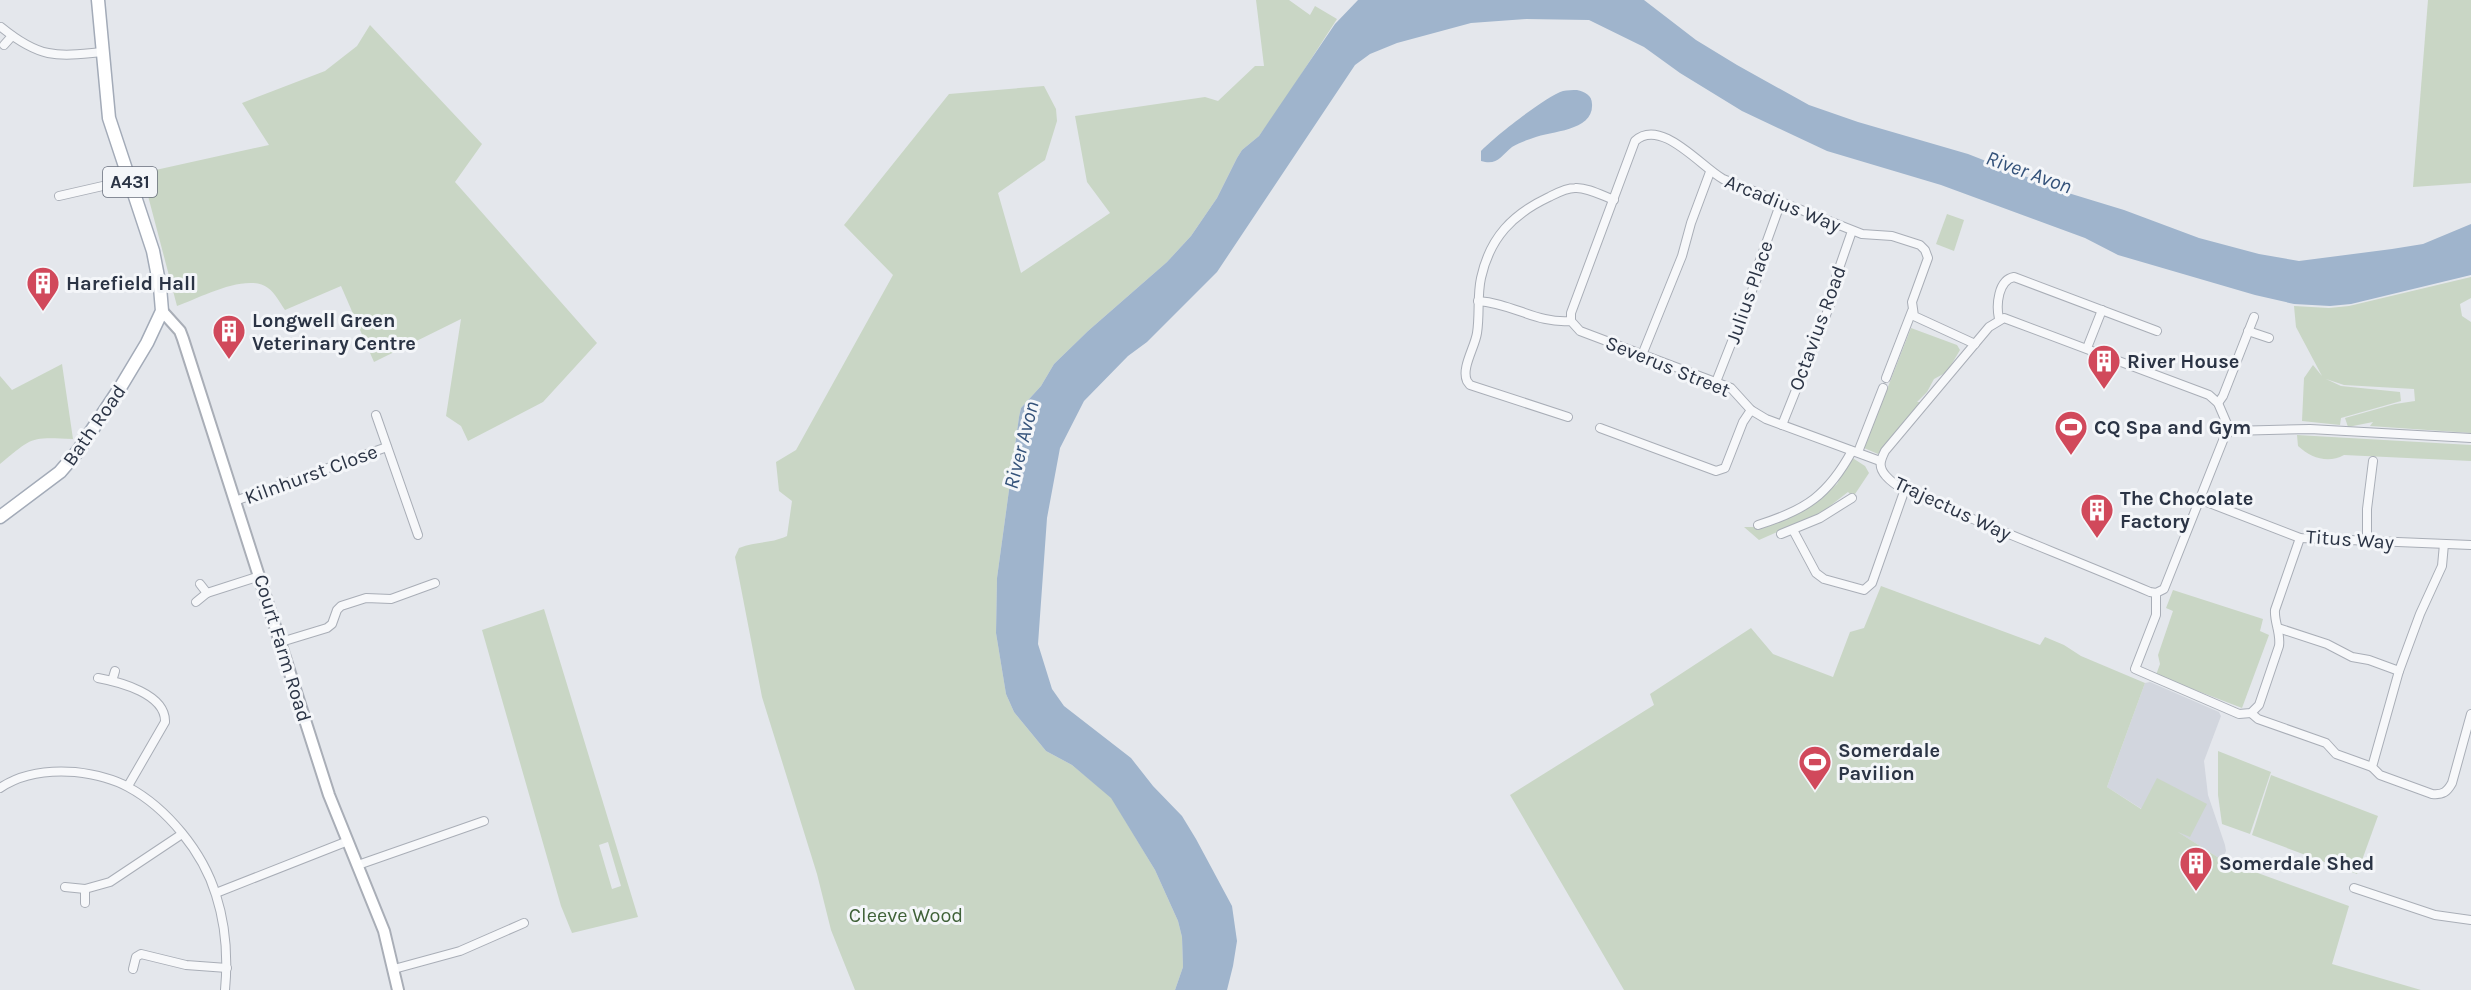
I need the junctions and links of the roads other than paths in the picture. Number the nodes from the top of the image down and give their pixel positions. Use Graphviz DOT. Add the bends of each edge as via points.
graph roads {
  1 [pos="98,0"];
  2 [pos="1,27"];
  3 [pos="12,36"];
  4 [pos="4,45"];
  5 [pos="102,52"];
  6 [pos="1710,172"];
  7 [pos="129,180"];
  8 [pos="59,196"];
  9 [pos="1614,200"];
  10 [pos="1782,202"];
  11 [pos="1852,231"];
  12 [pos="1478,301"];
  13 [pos="2102,310"];
  14 [pos="162,311"];
  15 [pos="1911,311"];
  16 [pos="2254,317"];
  17 [pos="1998,319"];
  18 [pos="1571,321"];
  19 [pos="2157,331"];
  20 [pos="2248,332"];
  21 [pos="2269,338"];
  22 [pos="1976,344"];
  23 [pos="2087,348"];
  24 [pos="1642,355"];
  25 [pos="1886,378"];
  26 [pos="1716,382"];
  27 [pos="1882,388"];
  28 [pos="2218,403"];
  29 [pos="1751,410"];
  30 [pos="376,415"];
  31 [pos="1568,417"];
  32 [pos="1782,425"];
  33 [pos="1600,428"];
  34 [pos="2230,431"];
  35 [pos="2471,438"];
  36 [pos="387,447"];
  37 [pos="1855,452"];
  38 [pos="1880,460"];
  39 [pos="2373,461"];
  40 [pos="1905,489"];
  41 [pos="1852,498"];
  42 [pos="2199,499"];
  43 [pos="235,501"];
  44 [pos="0,517"];
  45 [pos="1758,525"];
  46 [pos="1793,530"];
  47 [pos="1781,534"];
  48 [pos="418,535"];
  49 [pos="2300,538"];
  50 [pos="2367,542"];
  51 [pos="2444,544"];
  52 [pos="2471,545"];
  53 [pos="260,576"];
  54 [pos="435,583"];
  55 [pos="200,584"];
  56 [pos="207,593"];
  57 [pos="2156,593"];
  58 [pos="196,602"];
  59 [pos="2278,628"];
  60 [pos="281,642"];
  61 [pos="115,671"];
  62 [pos="2398,671"];
  63 [pos="98,678"];
  64 [pos="112,681"];
  65 [pos="2252,713"];
  66 [pos="2471,714"];
  67 [pos="2372,767"];
  68 [pos="128,786"];
  69 [pos="0,788"];
  70 [pos="484,821"];
  71 [pos="182,834"];
  72 [pos="348,841"];
  73 [pos="358,865"];
  74 [pos="65,887"];
  75 [pos="2354,888"];
  76 [pos="85,889"];
  77 [pos="216,893"];
  78 [pos="85,903"];
  79 [pos="2471,920"];
  80 [pos="525,923"];
  81 [pos="227,968"];
  82 [pos="133,969"];
  83 [pos="394,969"];
  84 [pos="225,990"];
  85 [pos="398,990"];
  1 -- 5 [label="main road, A431"];
  2 -- 3 [label="street"];
  3 -- 4 [label="street"];
  3 -- 5 [label="street" via="36,51 51,54"];
  5 -- 7 [label="main road, A431" via="109,118"];
  6 -- 9 [label="street, Arcadius Way" via="1680,145 1641,135 1632,147"];
  6 -- 10 [label="street, Arcadius Way"];
  6 -- 24 [label="street" via="1682,256"];
  7 -- 8 [label="street"];
  7 -- 14 [label="main road, A431" via="153,251"];
  9 -- 12 [label="street" via="1575,188 1560,191 1518,214 1488,255"];
  9 -- 18 [label="street, Arcadius Way"];
  10 -- 11 [label="street, Arcadius Way"];
  10 -- 26 [label="street, Julius Place"];
  11 -- 15 [label="street, Arcadius Way" via="1892,236 1925,250 1928,258"];
  11 -- 32 [label="street, Octavius Road" via="1832,300"];
  12 -- 18 [label="street, Severus Street" via="1494,302 1547,321"];
  12 -- 31 [label="street" via="1477,333 1465,376 1470,385"];
  13 -- 17 [label="street" via="2011,277 2003,284 1997,303"];
  13 -- 19 [label="street"];
  13 -- 23 [label="street"];
  14 -- 43 [label="street, Court Farm Road" via="180,331"];
  14 -- 44 [label="main road, Bath Road" via="120,388 78,451 60,472"];
  15 -- 22 [label="street" via="1917,318"];
  15 -- 25 [label="street, Arcadius Way"];
  16 -- 20 [label="street"];
  17 -- 22 [label="street, Trajectus Way"];
  17 -- 23 [label="street" via="2011,319"];
  18 -- 24 [label="street, Severus Street" via="1580,331"];
  20 -- 21 [label="street"];
  20 -- 28 [label="street"];
  22 -- 38 [label="street, Trajectus Way"];
  23 -- 28 [label="street" via="2210,395"];
  24 -- 26 [label="street, Severus Street"];
  26 -- 29 [label="street, Severus Street" via="1738,393"];
  27 -- 37 [label="street"];
  28 -- 34 [label="street"];
  29 -- 32 [label="street, Severus Street"];
  29 -- 33 [label="street" via="1725,468 1716,471"];
  30 -- 36 [label="street, Kilnhurst Close"];
  32 -- 37 [label="street, Severus Street"];
  34 -- 35 [label="street" via="2310,429"];
  34 -- 42 [label="street"];
  36 -- 43 [label="street, Kilnhurst Close"];
  36 -- 48 [label="street, Kilnhurst Close"];
  37 -- 38 [label="street, Severus Street"];
  37 -- 45 [label="street" via="1821,495 1793,513"];
  38 -- 40 [label="street, Trajectus Way" via="1886,476"];
  39 -- 50 [label="street"];
  40 -- 46 [label="street" via="1872,583 1864,590 1816,573"];
  40 -- 57 [label="street, Trajectus Way"];
  41 -- 46 [label="street"];
  42 -- 49 [label="street, Titus Way"];
  42 -- 57 [label="street" via="2169,580"];
  43 -- 53 [label="street, Court Farm Road"];
  46 -- 47 [label="street"];
  49 -- 50 [label="street, Titus Way"];
  49 -- 59 [label="street" via="2275,610"];
  50 -- 51 [label="street, Titus Way"];
  51 -- 52 [label="street, Titus Way"];
  51 -- 62 [label="street" via="2442,566"];
  53 -- 56 [label="street"];
  53 -- 60 [label="street, Court Farm Road"];
  54 -- 60 [label="street" via="391,599 366,598 341,606 327,628"];
  55 -- 56 [label="street"];
  56 -- 58 [label="street"];
  57 -- 65 [label="street" via="2157,615 2135,669 2239,714"];
  59 -- 62 [label="street"];
  59 -- 65 [label="street" via="2279,646 2259,705"];
  60 -- 72 [label="street, Court Farm Road" via="329,795"];
  61 -- 64 [label="street"];
  62 -- 67 [label="street"];
  63 -- 64 [label="street"];
  64 -- 68 [label="street" via="132,686 165,715 165,722"];
  65 -- 67 [label="street" via="2258,719 2326,743 2336,754"];
  66 -- 67 [label="street" via="2447,792 2432,794 2380,775"];
  68 -- 69 [label="street" via="107,778 58,771 29,775"];
  68 -- 71 [label="street" via="160,810"];
  70 -- 73 [label="street"];
  71 -- 76 [label="street" via="110,882"];
  71 -- 77 [label="street" via="202,861"];
  72 -- 73 [label="street, Court Farm Road"];
  72 -- 77 [label="street"];
  73 -- 83 [label="street, Court Farm Road"];
  74 -- 76 [label="street"];
  75 -- 79 [label="street" via="2435,915"];
  76 -- 78 [label="street"];
  77 -- 81 [label="street"];
  80 -- 83 [label="street" via="459,951"];
  81 -- 82 [label="street" via="193,966 141,954"];
  81 -- 84 [label="street"];
  83 -- 85 [label="street, Court Farm Road"];
}
